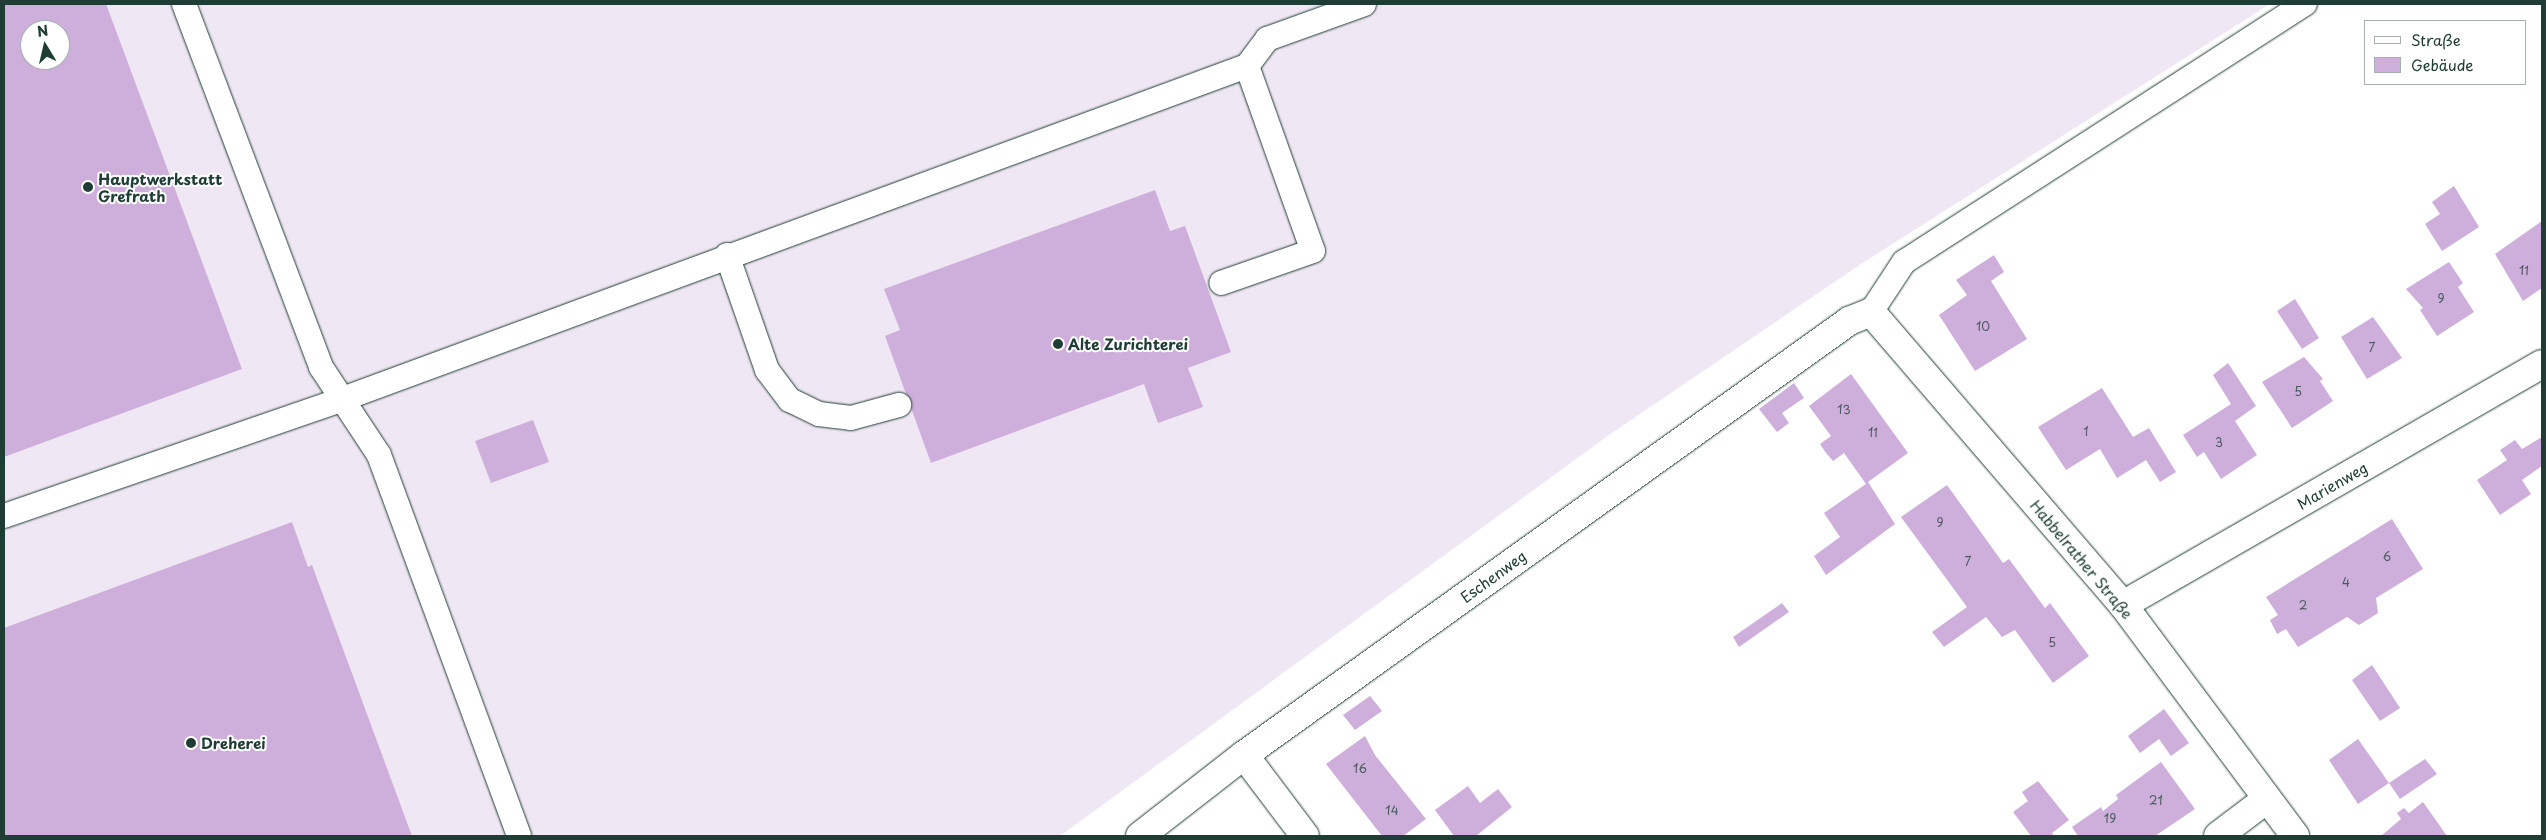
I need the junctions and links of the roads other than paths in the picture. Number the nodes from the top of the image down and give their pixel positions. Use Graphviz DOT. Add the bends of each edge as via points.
graph roads {
  1 [pos="184,4"];
  2 [pos="1364,4"];
  3 [pos="2305,4"];
  4 [pos="1247,66"];
  5 [pos="727,255"];
  6 [pos="1221,283"];
  7 [pos="1860,316"];
  8 [pos="2542,364"];
  9 [pos="340,400"];
  10 [pos="899,405"];
  11 [pos="4,516"];
  12 [pos="2123,606"];
  13 [pos="1244,755"];
  14 [pos="2267,799"];
  15 [pos="519,836"];
  16 [pos="1140,836"];
  17 [pos="1305,836"];
  18 [pos="2218,836"];
  19 [pos="2295,836"];
  1 -- 9 [label="lane" via="321,367"];
  2 -- 4 [label="lane" via="1267,39"];
  3 -- 7 [label="lane" via="1904,262"];
  4 -- 5 [label="lane"];
  4 -- 6 [label="lane" via="1313,251"];
  5 -- 9 [label="lane"];
  5 -- 10 [label="lane" via="767,370 790,400 819,414 851,418"];
  7 -- 12 [label="street, Habbelrather Straße"];
  7 -- 13 [label="street, Eschenweg"];
  8 -- 12 [label="street, Marienweg"];
  9 -- 11 [label="lane"];
  9 -- 15 [label="lane" via="379,455"];
  12 -- 14 [label="street, Habbelrather Straße"];
  13 -- 16 [label="street, Eschenweg"];
  13 -- 17 [label="street"];
  14 -- 18 [label="street"];
  14 -- 19 [label="street, Habbelrather Straße"];
}
